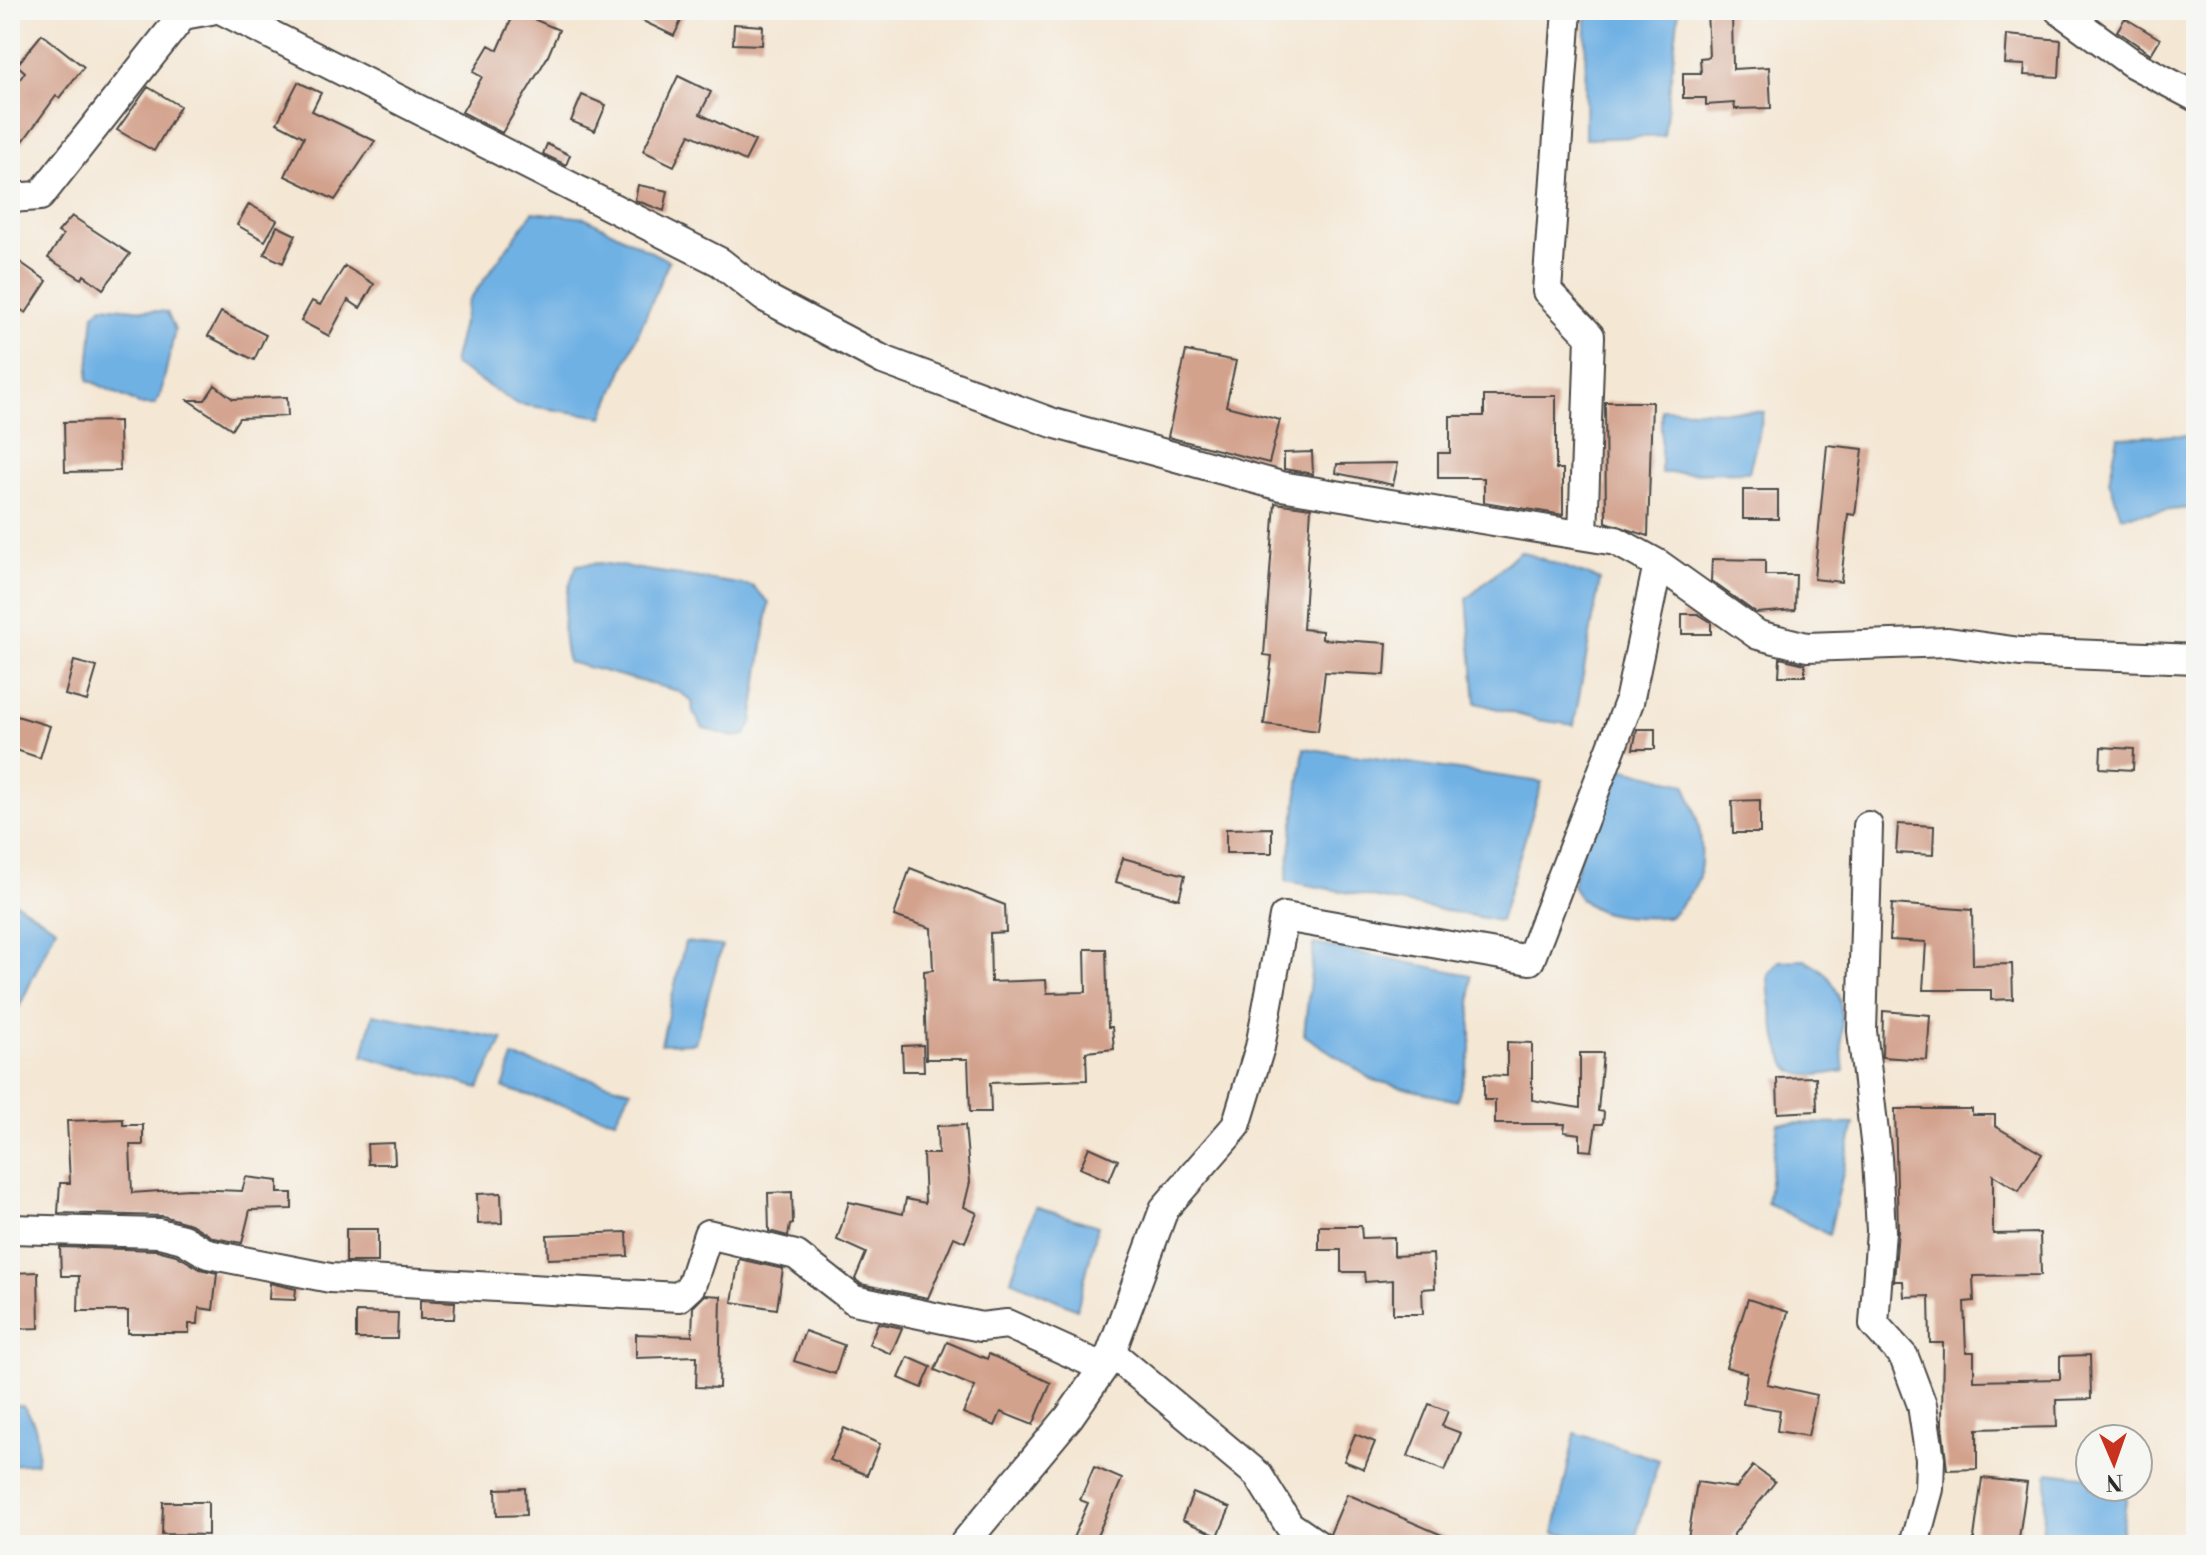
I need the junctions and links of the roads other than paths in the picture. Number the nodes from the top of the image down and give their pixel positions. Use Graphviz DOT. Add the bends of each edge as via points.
graph roads {
  1 [pos="211,10"];
  2 [pos="222,10"];
  3 [pos="1567,10"];
  4 [pos="2059,10"];
  5 [pos="2196,97"];
  6 [pos="10,198"];
  7 [pos="1583,535"];
  8 [pos="1658,564"];
  9 [pos="2196,659"];
  10 [pos="1868,826"];
  11 [pos="10,1229"];
  12 [pos="1108,1360"];
  13 [pos="963,1545"];
  14 [pos="1318,1545"];
  15 [pos="1914,1545"];
  1 -- 6 [label="street" via="183,15 40,196"];
  2 -- 7 [label="street" via="720,262 764,297 883,360 1053,423 1281,486"];
  3 -- 7 [label="street" via="1547,291 1590,336"];
  4 -- 5 [label="street" via="2132,63"];
  7 -- 8 [label="street" via="1616,541"];
  8 -- 9 [label="street" via="1758,635 1807,647 1948,642 2020,652"];
  8 -- 12 [label="street" via="1629,702 1530,960 1284,917 1260,1047 1236,1126 1164,1209"];
  10 -- 15 [label="street" via="1862,1031 1881,1231 1874,1324 1904,1357 1922,1405 1929,1489"];
  11 -- 12 [label="street" via="159,1233 208,1254 330,1278 679,1297 691,1286 708,1234 796,1255 854,1300 981,1327 1007,1324"];
  12 -- 13 [label="street" via="1069,1417"];
  12 -- 14 [label="street" via="1258,1475 1289,1525"];
}
